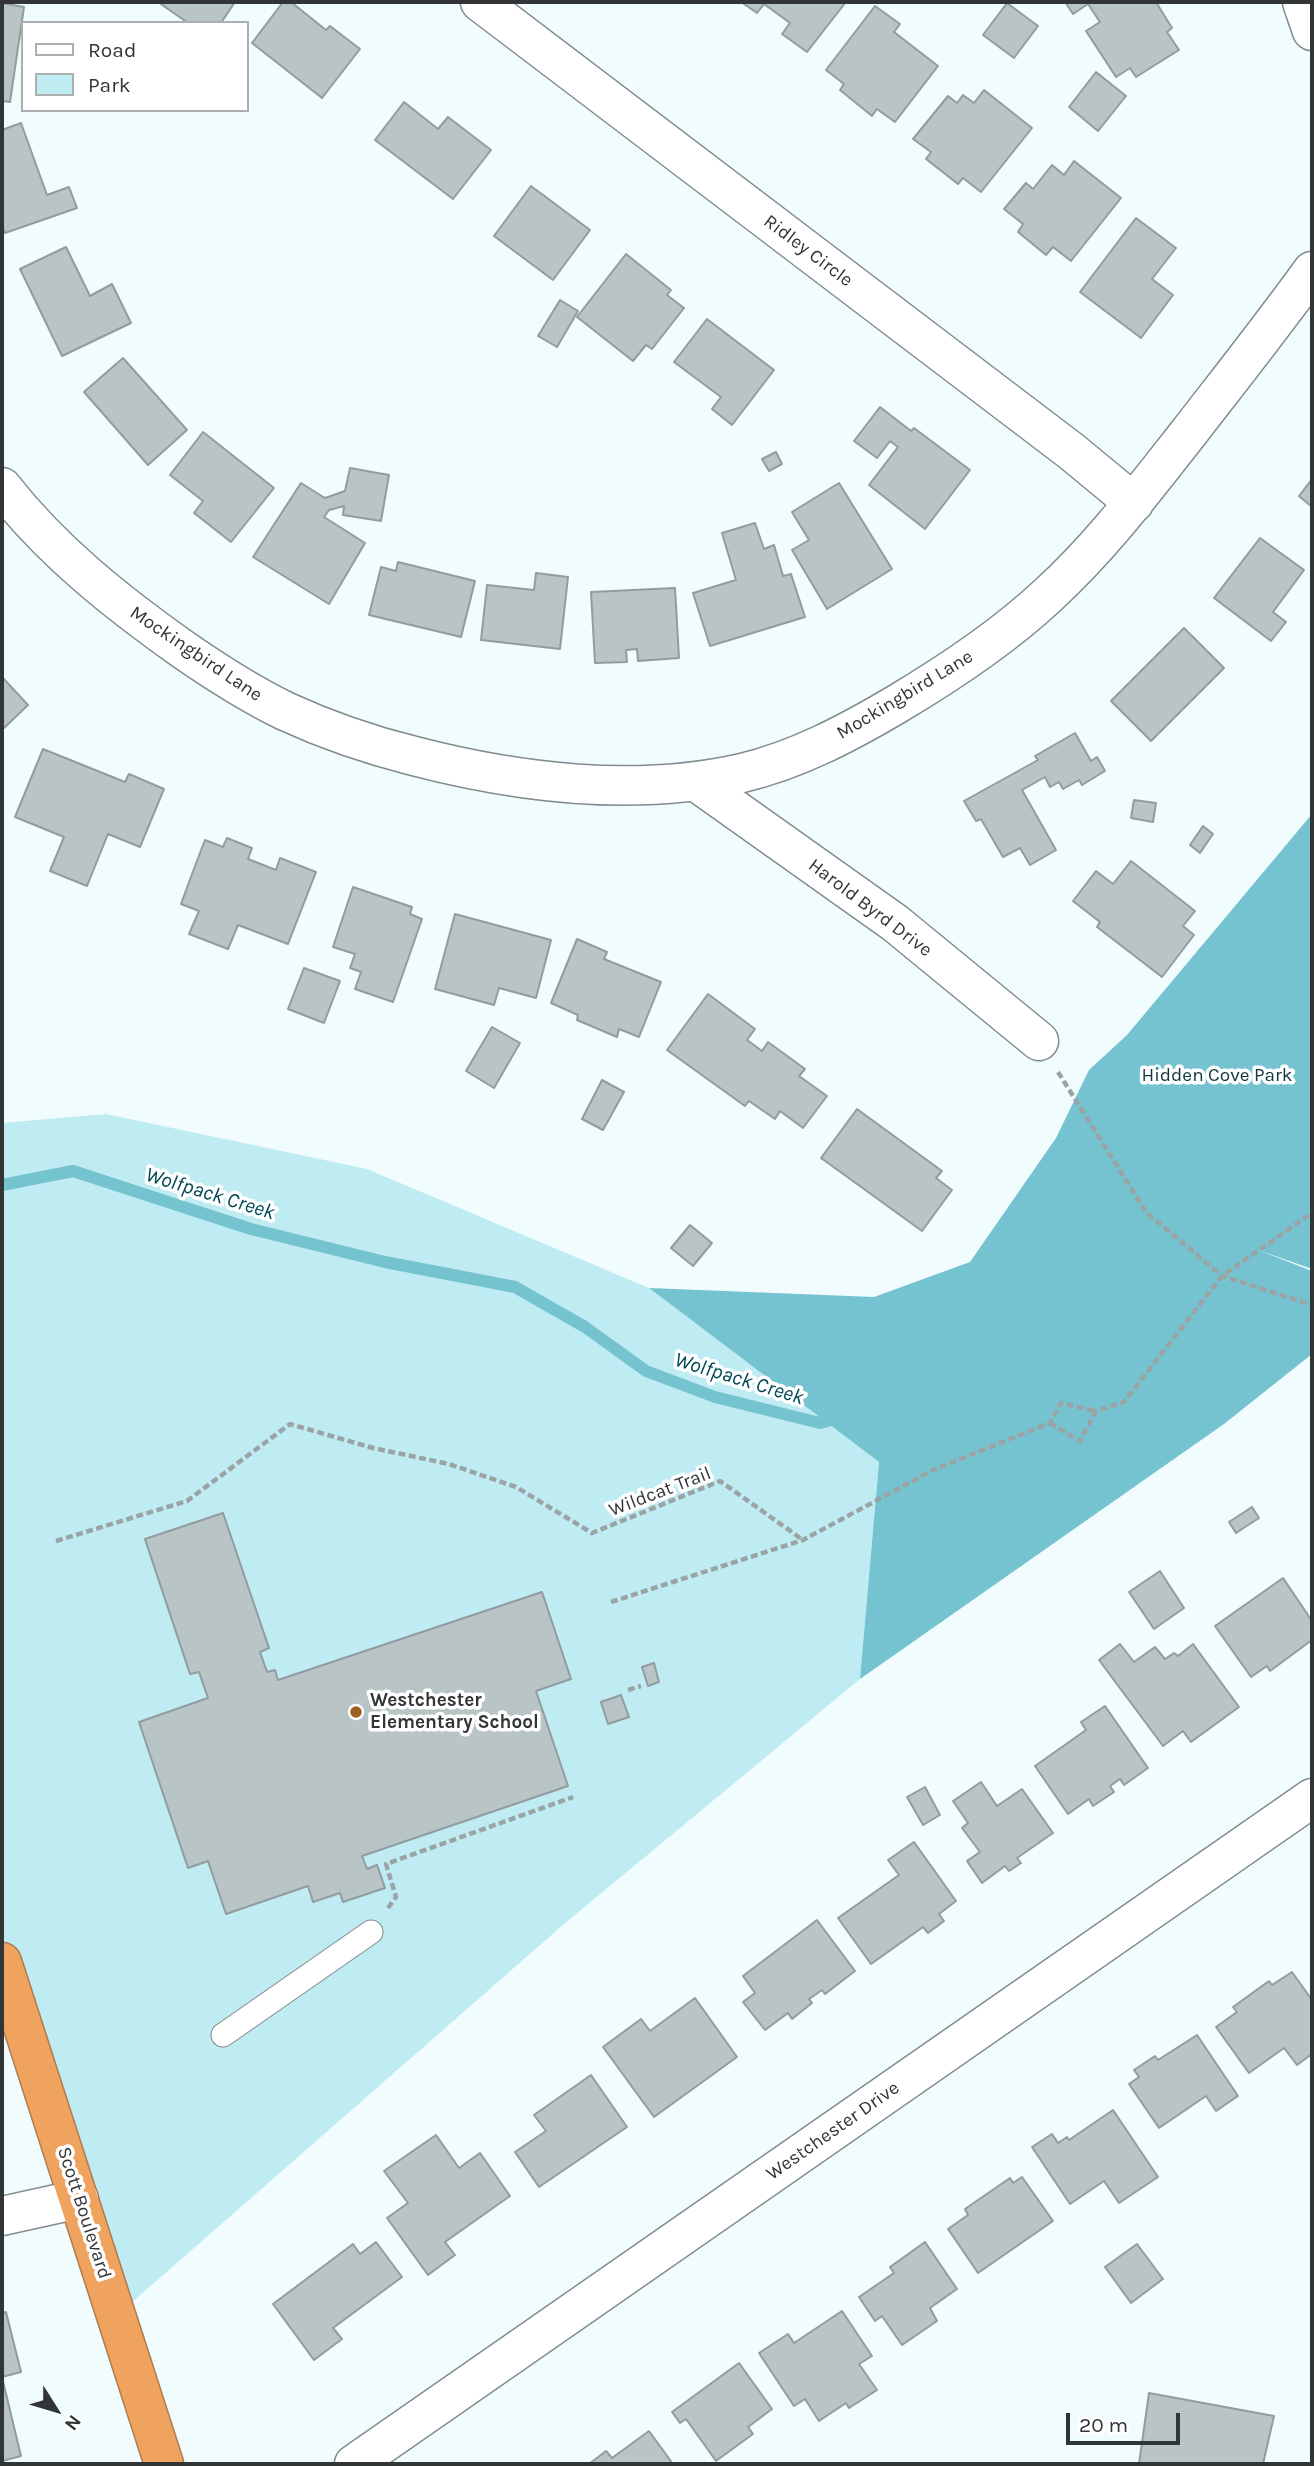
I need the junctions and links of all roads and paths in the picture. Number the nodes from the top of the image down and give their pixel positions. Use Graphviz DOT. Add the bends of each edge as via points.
graph roads {
  1 [pos="480,2"];
  2 [pos="1302,2"];
  3 [pos="1312,32"];
  4 [pos="1312,271"];
  5 [pos="2,487"];
  6 [pos="1134,503"];
  7 [pos="695,781"];
  8 [pos="1039,1041"];
  9 [pos="1312,1213"];
  10 [pos="1222,1276"];
  11 [pos="1312,1305"];
  12 [pos="1096,1411"];
  13 [pos="1050,1423"];
  14 [pos="803,1540"];
  15 [pos="56,1541"];
  16 [pos="611,1602"];
  17 [pos="640,1686"];
  18 [pos="628,1690"];
  19 [pos="573,1797"];
  20 [pos="1312,1798"];
  21 [pos="371,1932"];
  22 [pos="2,1962"];
  23 [pos="12,2030"];
  24 [pos="223,2035"];
  25 [pos="79,2199"];
  26 [pos="2,2216"];
  27 [pos="164,2464"];
  28 [pos="354,2464"];
  1 -- 6 [label="street, Ridley Circle"];
  2 -- 3 [label="street"];
  4 -- 6 [label="street, Mockingbird Lane"];
  5 -- 7 [label="street, Mockingbird Lane" via="65,556 146,624 286,711 379,747 493,773 611,784"];
  6 -- 7 [label="street, Mockingbird Lane" via="1049,595 1005,632 915,693 838,737 786,760"];
  7 -- 8 [label="street, Harold Byrd Drive" via="895,923"];
  8 -- 10 [label="path" via="1146,1212"];
  9 -- 10 [label="path"];
  10 -- 11 [label="path"];
  10 -- 12 [label="path" via="1124,1402"];
  12 -- 13 [label="path" via="1061,1403"];
  12 -- 13 [label="path" via="1080,1441"];
  13 -- 14 [label="path" via="933,1470"];
  14 -- 15 [label="path, Wildcat Trail" via="720,1480 592,1533 516,1488 449,1464 290,1424 187,1502"];
  14 -- 16 [label="path"];
  17 -- 18 [label="path"];
  19 -- 21 [label="path" via="386,1864 396,1896"];
  20 -- 28 [label="street, Westchester Drive"];
  21 -- 24 [label="lane"];
  22 -- 23 [label="highway, Scott Boulevard"];
  23 -- 25 [label="highway, Scott Boulevard"];
  25 -- 26 [label="street"];
  25 -- 27 [label="highway, Scott Boulevard"];
}
